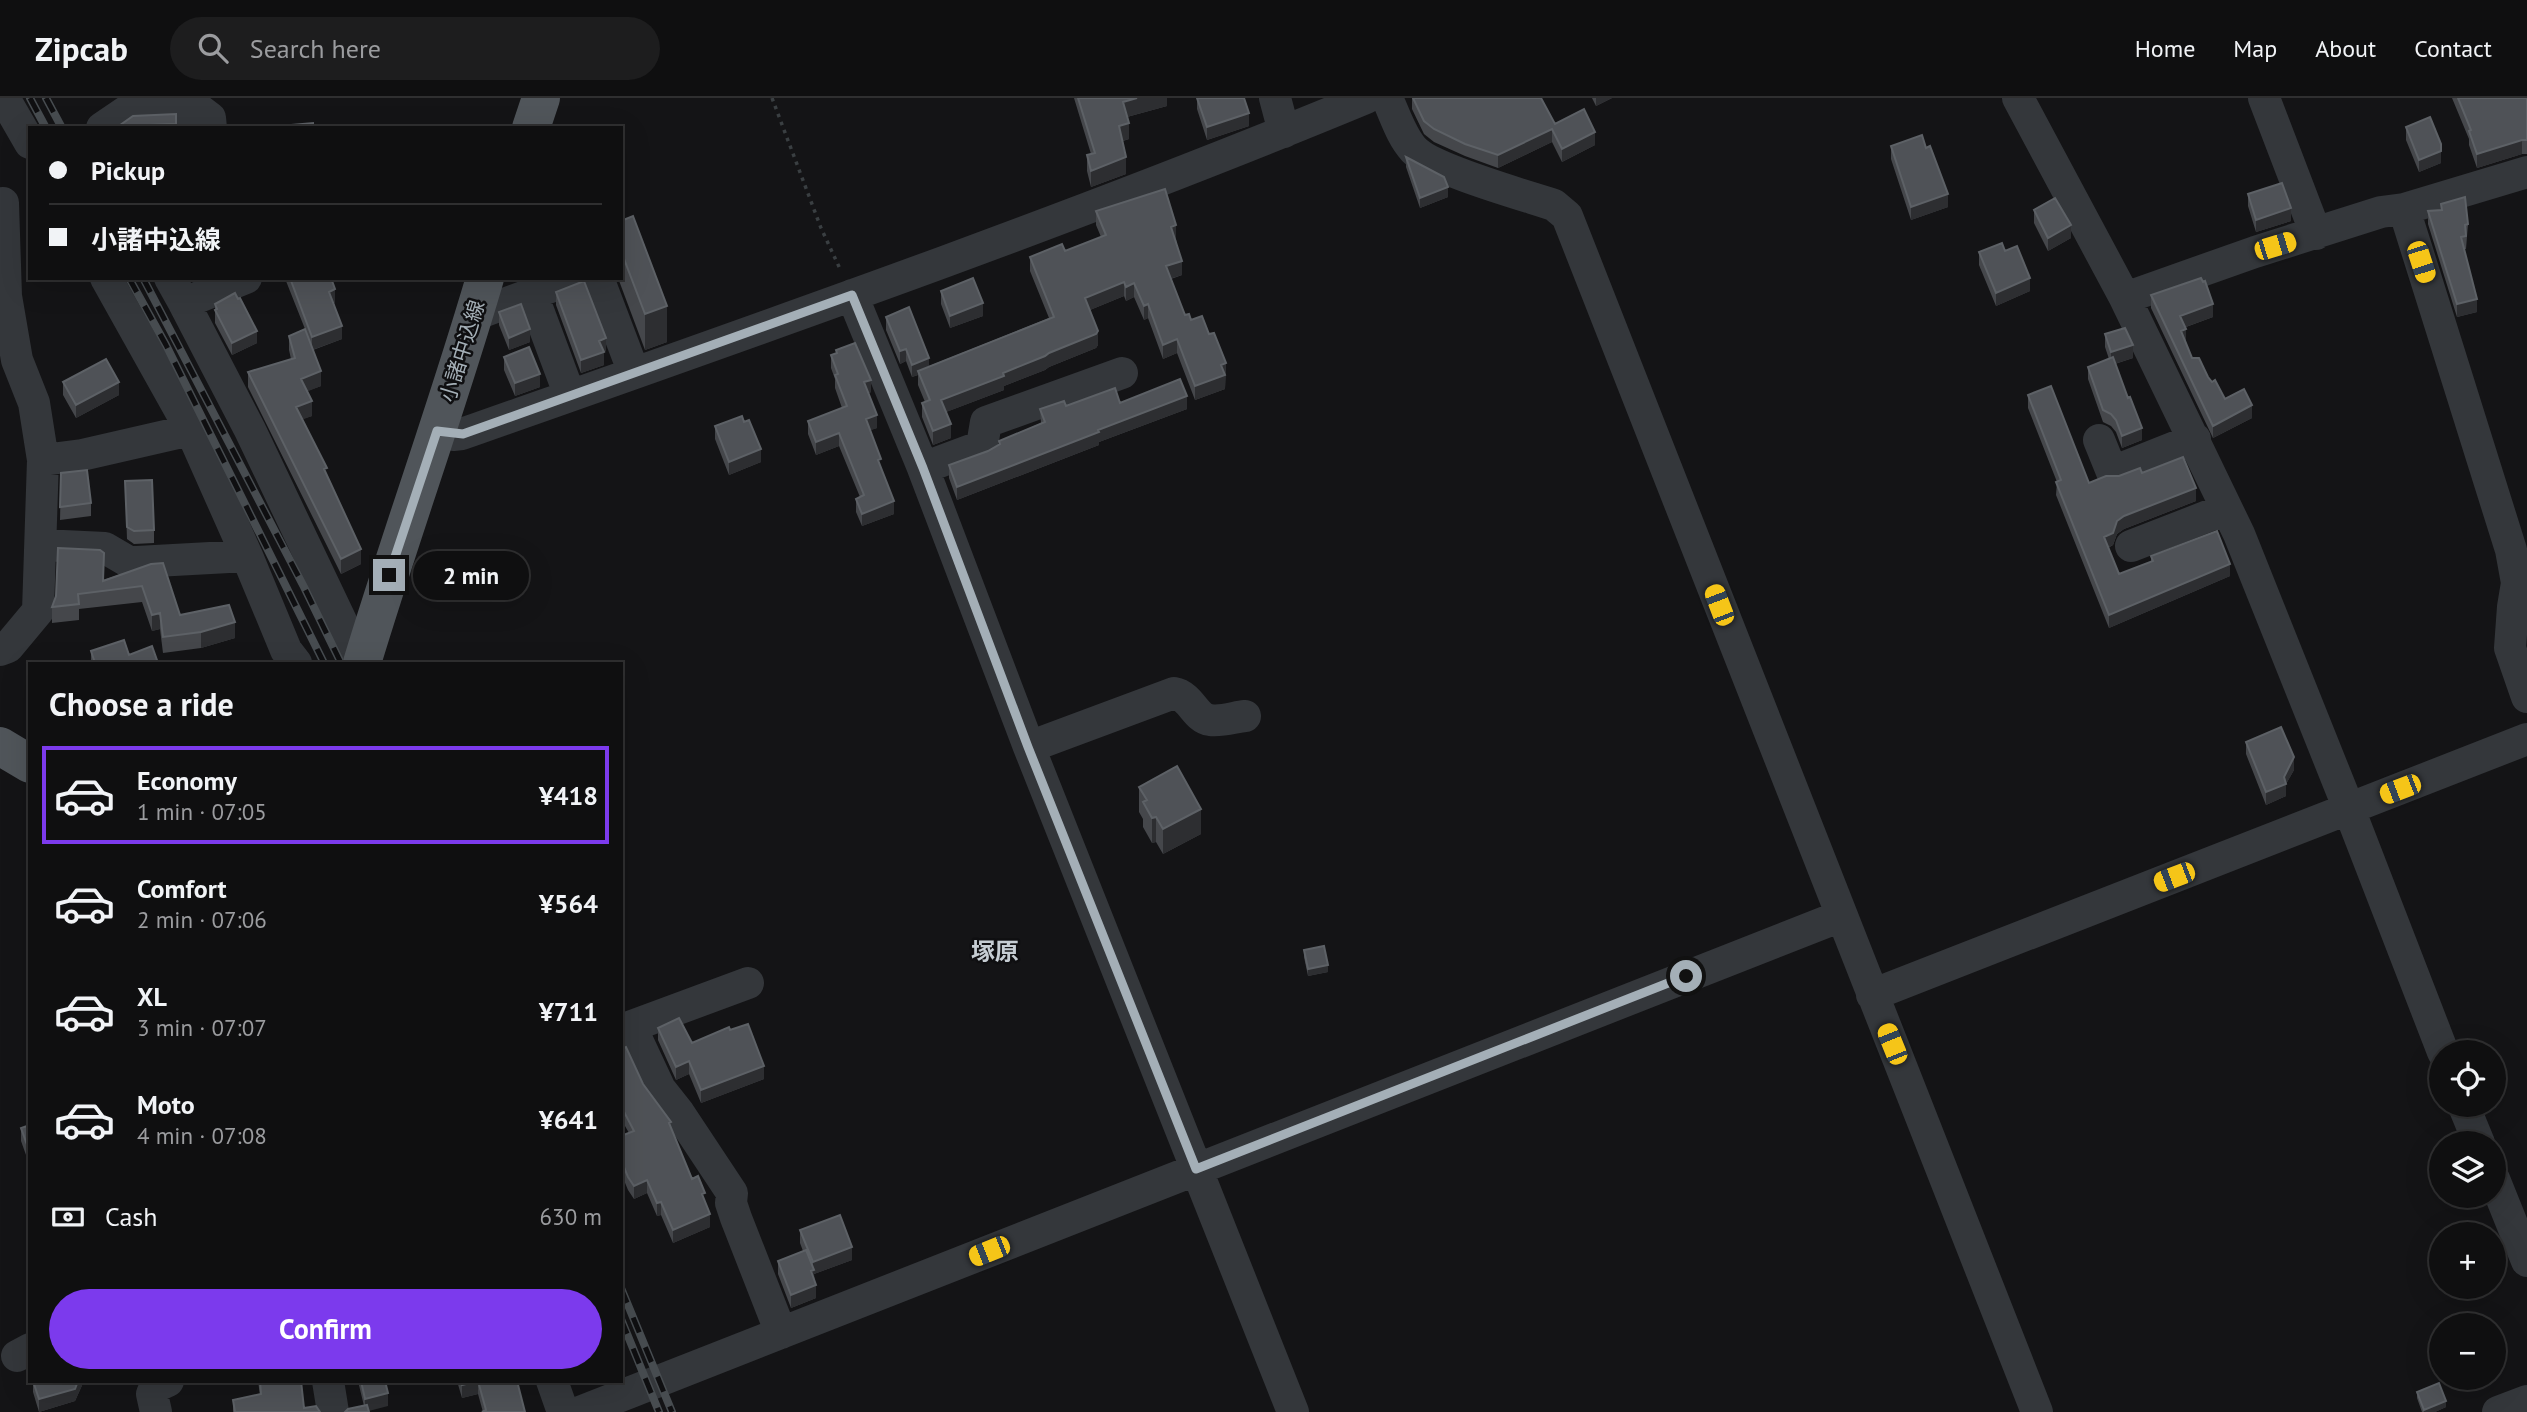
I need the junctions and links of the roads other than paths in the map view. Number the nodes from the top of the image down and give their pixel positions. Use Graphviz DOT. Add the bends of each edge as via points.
graph roads {
  1 [pos="4,98"];
  2 [pos="541,98"];
  3 [pos="1275,98"];
  4 [pos="1366,98"];
  5 [pos="1387,98"];
  6 [pos="2018,98"];
  7 [pos="2264,98"];
  8 [pos="106,126"];
  9 [pos="211,126"];
  10 [pos="532,126"];
  11 [pos="1284,132"];
  12 [pos="28,140"];
  13 [pos="2527,172"];
  14 [pos="11,201"];
  15 [pos="2404,209"];
  16 [pos="2316,234"];
  17 [pos="107,280"];
  18 [pos="239,280"];
  19 [pos="484,280"];
  20 [pos="569,280"];
  21 [pos="599,280"];
  22 [pos="177,291"];
  23 [pos="532,293"];
  24 [pos="852,295"];
  25 [pos="2125,298"];
  26 [pos="474,315"];
  27 [pos="634,373"];
  28 [pos="1122,373"];
  29 [pos="570,396"];
  30 [pos="191,430"];
  31 [pos="437,431"];
  32 [pos="2195,439"];
  33 [pos="2099,440"];
  34 [pos="43,460"];
  35 [pos="923,468"];
  36 [pos="2226,509"];
  37 [pos="42,545"];
  38 [pos="2131,546"];
  39 [pos="247,556"];
  40 [pos="0,650"];
  41 [pos="295,662"];
  42 [pos="361,662"];
  43 [pos="361,662"];
  44 [pos="2527,697"];
  45 [pos="1245,716"];
  46 [pos="2527,738"];
  47 [pos="0,746"];
  48 [pos="1028,747"];
  49 [pos="28,763"];
  50 [pos="2349,809"];
  51 [pos="1841,916"];
  52 [pos="748,983"];
  53 [pos="1872,995"];
  54 [pos="626,1028"];
  55 [pos="2438,1040"];
  56 [pos="1196,1169"];
  57 [pos="2506,1208"];
  58 [pos="2527,1261"];
  59 [pos="781,1333"];
  60 [pos="164,1383"];
  61 [pos="328,1383"];
  62 [pos="553,1383"];
  63 [pos="2527,1401"];
  64 [pos="156,1412"];
  65 [pos="333,1412"];
  66 [pos="563,1412"];
  67 [pos="580,1412"];
  68 [pos="1293,1412"];
  69 [pos="2036,1412"];
  70 [pos="2498,1412"];
  1 -- 12 [label="street"];
  2 -- 10 [label="main road"];
  3 -- 11 [label="street"];
  4 -- 11 [label="street"];
  5 -- 51 [label="street" via="1416,152 1451,170 1554,205 1567,216"];
  6 -- 25 [label="street"];
  7 -- 16 [label="street"];
  8 -- 9 [label="street" via="127,111 197,108 210,118"];
  11 -- 24 [label="street"];
  13 -- 15 [label="street"];
  14 -- 34 [label="street" via="6,296 17,360 34,403"];
  15 -- 16 [label="street"];
  15 -- 44 [label="street" via="2511,550 2517,583 2510,648"];
  16 -- 25 [label="street"];
  17 -- 30 [label="street"];
  18 -- 22 [label="street"];
  19 -- 26 [label="main road, 小諸中込線"];
  20 -- 23 [label="street"];
  21 -- 27 [label="street"];
  22 -- 42 [label="street" via="250,430"];
  23 -- 26 [label="street"];
  23 -- 29 [label="street"];
  24 -- 27 [label="street"];
  24 -- 35 [label="street"];
  25 -- 32 [label="street"];
  26 -- 31 [label="main road, 小諸中込線"];
  27 -- 29 [label="street"];
  28 -- 35 [label="street" via="986,422 982,446"];
  29 -- 31 [label="street" via="463,434"];
  30 -- 34 [label="street"];
  30 -- 39 [label="street"];
  31 -- 43 [label="main road, 小諸中込線"];
  32 -- 33 [label="street" via="2112,472"];
  32 -- 36 [label="street"];
  34 -- 37 [label="street"];
  35 -- 48 [label="street"];
  36 -- 38 [label="street"];
  36 -- 50 [label="street"];
  37 -- 39 [label="street" via="105,548 129,562"];
  37 -- 40 [label="street" via="38,611 8,647"];
  39 -- 41 [label="street"];
  45 -- 48 [label="street" via="1210,720 1183,694 1174,693"];
  46 -- 50 [label="street"];
  47 -- 49 [label="main road"];
  48 -- 56 [label="street"];
  50 -- 53 [label="street"];
  50 -- 55 [label="street"];
  51 -- 53 [label="street"];
  51 -- 56 [label="street"];
  52 -- 54 [label="street"];
  53 -- 69 [label="street"];
  54 -- 59 [label="street" via="660,1089 732,1193 736,1218"];
  56 -- 59 [label="street"];
  56 -- 68 [label="street"];
  57 -- 58 [label="street"];
  59 -- 67 [label="street"];
  60 -- 64 [label="street" via="152,1394"];
  61 -- 65 [label="street"];
  62 -- 66 [label="street"];
  63 -- 70 [label="street"];
}
